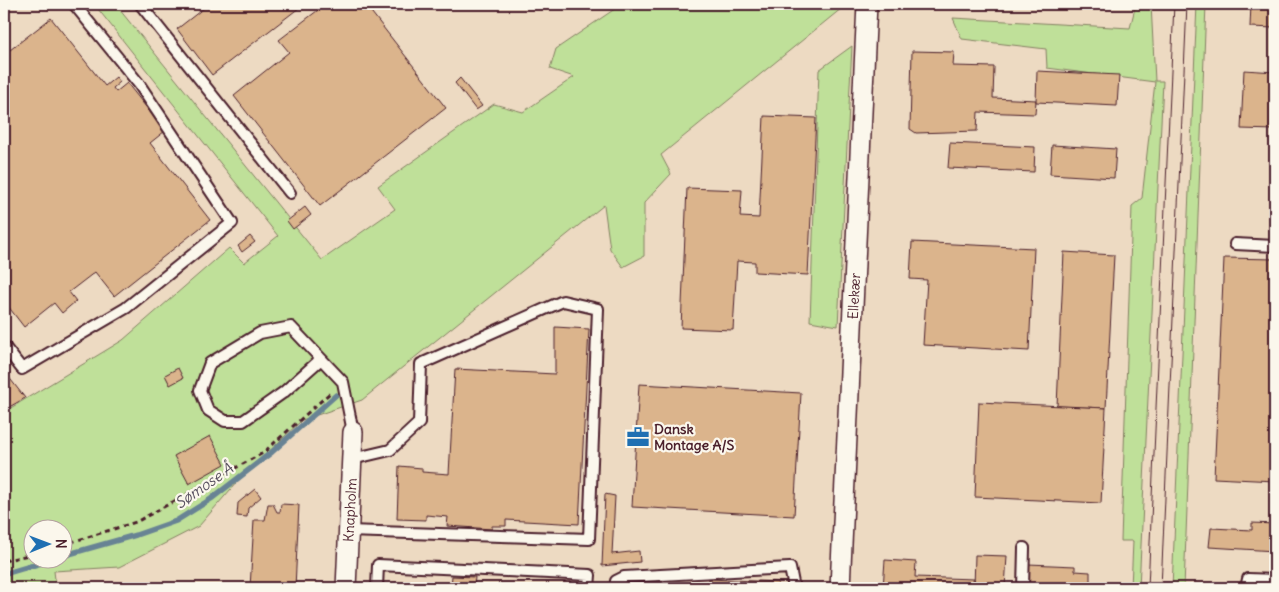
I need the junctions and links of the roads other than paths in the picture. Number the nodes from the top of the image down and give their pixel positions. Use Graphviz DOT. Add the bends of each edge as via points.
graph roads {
  1 [pos="74,4"];
  2 [pos="140,4"];
  3 [pos="868,4"];
  4 [pos="290,193"];
  5 [pos="1235,244"];
  6 [pos="1275,246"];
  7 [pos="4,346"];
  8 [pos="322,360"];
  9 [pos="354,432"];
  10 [pos="352,459"];
  11 [pos="348,531"];
  12 [pos="1024,548"];
  13 [pos="1275,580"];
  14 [pos="346,588"];
  15 [pos="377,588"];
  16 [pos="589,588"];
  17 [pos="616,588"];
  18 [pos="794,588"];
  19 [pos="840,588"];
  20 [pos="1022,588"];
  21 [pos="1246,588"];
  1 -- 7 [label="lane" via="139,84 232,223 126,308 22,368"];
  2 -- 4 [label="lane"];
  3 -- 19 [label="street, Ellekær"];
  5 -- 6 [label="lane"];
  8 -- 8 [label="lane" via="243,420 224,421 208,410 200,390 210,363 260,333 292,328"];
  8 -- 9 [label="lane" via="343,382"];
  9 -- 10 [label="street, Knapholm"];
  10 -- 11 [label="street, Knapholm"];
  10 -- 11 [label="lane" via="390,450 419,423 421,364 563,301 598,309 589,539"];
  11 -- 14 [label="street, Knapholm"];
  12 -- 20 [label="lane"];
  13 -- 21 [label="lane" via="1248,579"];
  15 -- 16 [label="lane" via="378,565 590,575"];
  17 -- 18 [label="lane" via="616,580 624,578 790,568"];
}
